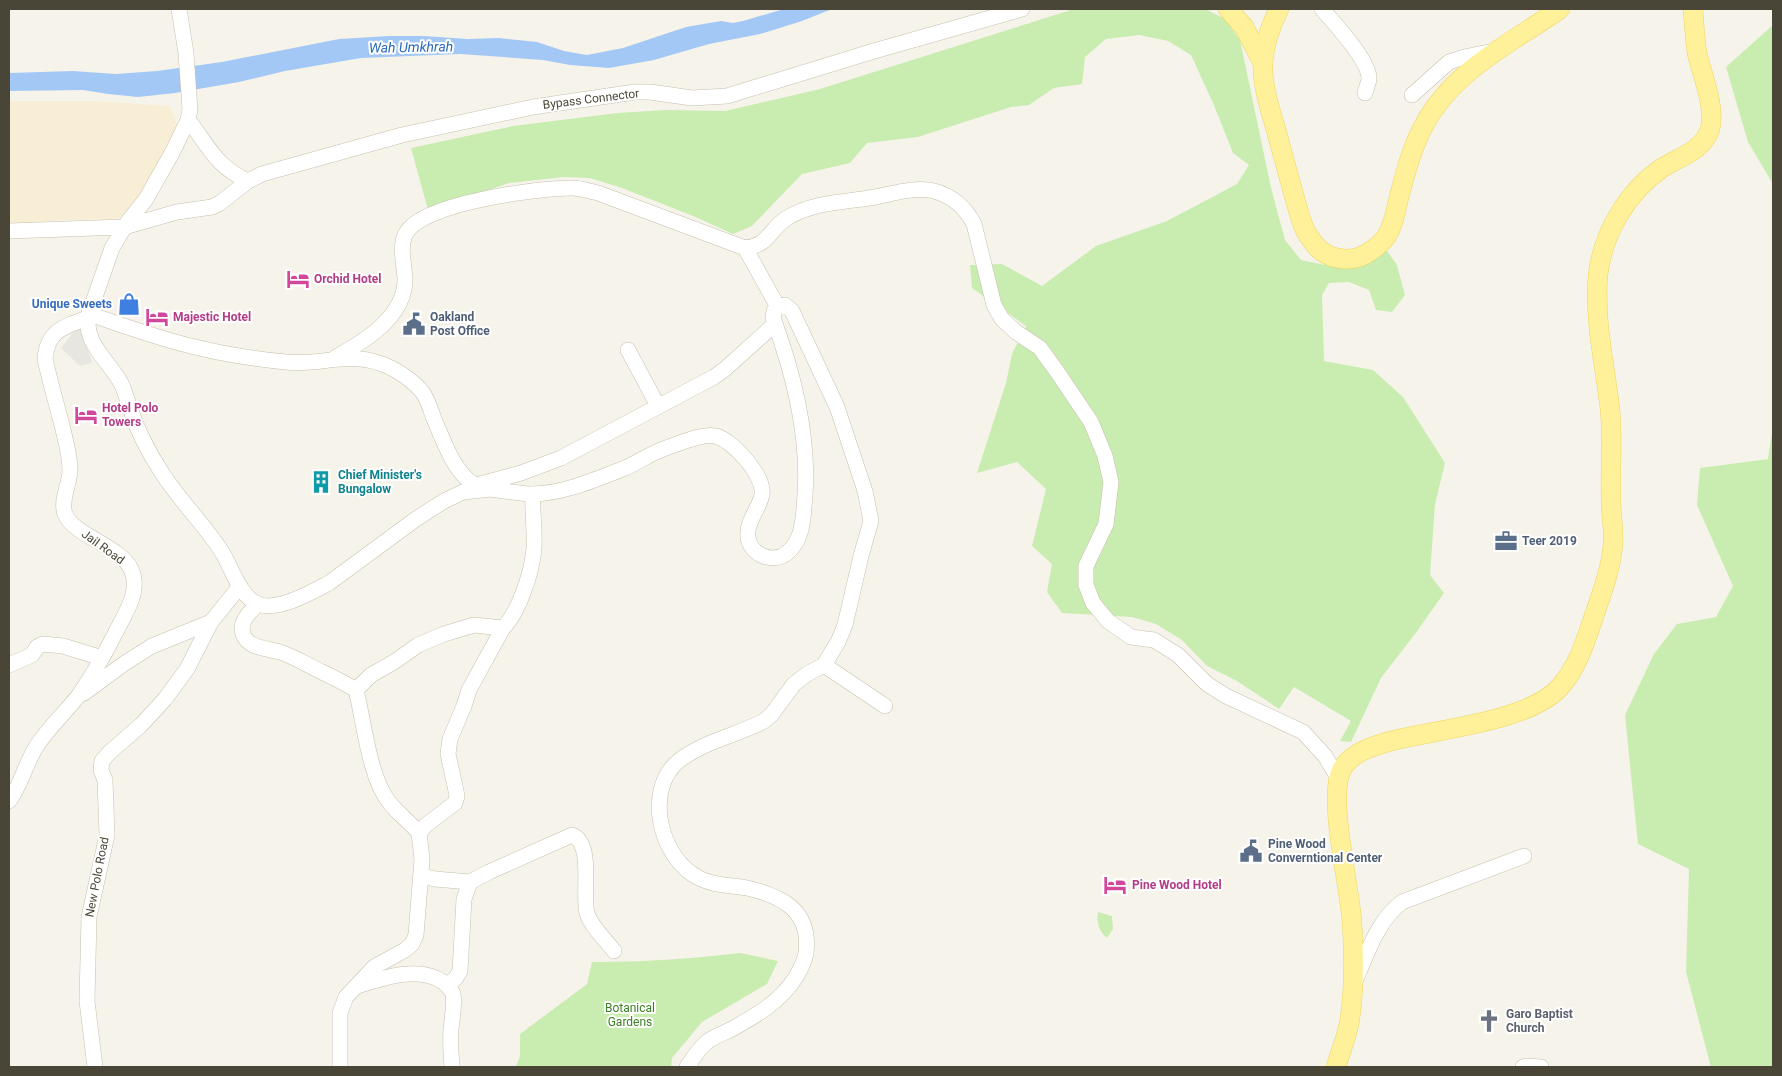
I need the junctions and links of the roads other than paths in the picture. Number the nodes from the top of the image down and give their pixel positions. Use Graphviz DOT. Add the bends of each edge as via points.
graph roads {
  1 [pos="179,9"];
  2 [pos="1022,9"];
  3 [pos="1228,9"];
  4 [pos="1279,9"];
  5 [pos="1322,9"];
  6 [pos="1560,9"];
  7 [pos="1693,9"];
  8 [pos="1496,51"];
  9 [pos="1263,63"];
  10 [pos="1364,93"];
  11 [pos="1412,95"];
  12 [pos="189,115"];
  13 [pos="248,181"];
  14 [pos="124,227"];
  15 [pos="9,231"];
  16 [pos="745,248"];
  17 [pos="778,307"];
  18 [pos="88,316"];
  19 [pos="776,324"];
  20 [pos="628,350"];
  21 [pos="335,358"];
  22 [pos="658,406"];
  23 [pos="476,485"];
  24 [pos="491,489"];
  25 [pos="533,494"];
  26 [pos="240,586"];
  27 [pos="258,604"];
  28 [pos="211,622"];
  29 [pos="503,628"];
  30 [pos="102,658"];
  31 [pos="9,665"];
  32 [pos="824,665"];
  33 [pos="356,690"];
  34 [pos="75,700"];
  35 [pos="885,706"];
  36 [pos="1338,778"];
  37 [pos="9,801"];
  38 [pos="419,832"];
  39 [pos="1524,856"];
  40 [pos="422,876"];
  41 [pos="470,882"];
  42 [pos="614,951"];
  43 [pos="447,984"];
  44 [pos="1352,986"];
  45 [pos="356,987"];
  46 [pos="95,1067"];
  47 [pos="340,1067"];
  48 [pos="452,1067"];
  49 [pos="687,1067"];
  50 [pos="1336,1067"];
  51 [pos="1523,1067"];
  52 [pos="1541,1067"];
  1 -- 12 [label="street" via="186,53"];
  2 -- 13 [label="street, Bypass Connector" via="727,96 692,98 635,92 542,105 402,135 262,174"];
  3 -- 9 [label="main road" via="1244,27"];
  4 -- 9 [label="main road" via="1266,42"];
  5 -- 10 [label="street" via="1365,64 1369,80"];
  6 -- 8 [label="main road"];
  7 -- 36 [label="main road" via="1697,51 1712,114 1710,127 1705,139 1695,149 1644,182 1627,200 1615,221 1599,270 1598,322 1612,441 1613,543 1610,567 1579,657 1566,681 1541,702 1497,718 1377,745 1351,758"];
  8 -- 9 [label="main road" via="1467,72 1433,111 1421,129 1386,236 1377,247 1352,259 1320,250 1306,230 1270,109"];
  8 -- 11 [label="street" via="1450,62"];
  12 -- 13 [label="street" via="214,157 232,174"];
  12 -- 14 [label="street" via="172,154 146,199"];
  13 -- 14 [label="street, Bypass Connector" via="212,206"];
  14 -- 15 [label="street, Bypass Connector"];
  14 -- 18 [label="street" via="105,264"];
  16 -- 17 [label="street"];
  16 -- 21 [label="street" via="598,193 574,188 536,190 464,203 430,215 406,232 402,246 405,280 401,299 381,328"];
  16 -- 36 [label="street" via="765,241 786,218 811,208 920,190 932,190 955,200 974,224 994,305 1002,319 1040,348 1091,422 1105,456 1111,482 1106,524 1086,566 1086,585 1093,603 1108,621 1131,637 1154,640 1178,655 1207,684 1226,696 1303,732 1325,756"];
  17 -- 19 [label="street" via="773,318"];
  17 -- 32 [label="street" via="785,306 792,311 837,407 870,511 871,521 845,625"];
  18 -- 21 [label="street" via="190,346 244,356 290,362"];
  18 -- 26 [label="street" via="91,340 123,386 130,410 162,472 222,551"];
  18 -- 30 [label="street, Jail Road" via="56,332 46,348 44,359 68,452 70,470 63,503 66,517 123,560 134,576 130,604"];
  19 -- 22 [label="street" via="714,377"];
  19 -- 25 [label="street" via="794,386 805,444 806,487 802,528 787,553 776,558 761,556 752,549 747,536 762,495 761,483 743,456 717,436 710,435 660,450 578,485"];
  20 -- 22 [label="street"];
  21 -- 23 [label="street" via="363,358 385,365 407,378 424,394 455,463"];
  22 -- 23 [label="street" via="544,466"];
  23 -- 24 [label="street"];
  24 -- 25 [label="street"];
  24 -- 27 [label="street" via="463,492 444,501 315,590 270,607"];
  25 -- 29 [label="street" via="532,564 522,597"];
  26 -- 27 [label="street"];
  26 -- 28 [label="street, New Polo Road"];
  27 -- 33 [label="street" via="245,617 242,627 247,640 255,646 305,662"];
  28 -- 34 [label="street" via="152,646"];
  28 -- 46 [label="street, New Polo Road" via="187,669 165,699 102,761 107,835 88,917 87,1001"];
  29 -- 33 [label="street" via="474,626 444,634 418,645 371,675"];
  29 -- 38 [label="street" via="469,690 450,739 448,754 457,796 455,803"];
  30 -- 31 [label="street" via="63,646 43,644 32,655"];
  30 -- 34 [label="street, Jail Road"];
  32 -- 35 [label="street"];
  32 -- 49 [label="street" via="794,684 764,721 692,751 679,760 660,790 661,824 667,842 684,868 699,878 746,888 786,902 796,911 806,938 806,954 799,971 779,999 709,1040"];
  33 -- 38 [label="street" via="370,756 382,792"];
  34 -- 37 [label="street, Jail Road" via="35,749 17,791"];
  36 -- 44 [label="main road" via="1341,842 1352,920"];
  38 -- 40 [label="street"];
  39 -- 44 [label="street" via="1402,902 1385,919"];
  40 -- 41 [label="street"];
  40 -- 45 [label="street" via="416,935 412,944 374,967"];
  41 -- 42 [label="street" via="575,835 586,861 586,911"];
  41 -- 43 [label="street" via="464,899 460,970 456,978"];
  43 -- 45 [label="street" via="424,974 408,974"];
  43 -- 48 [label="street" via="452,992"];
  44 -- 50 [label="main road" via="1349,1025"];
  45 -- 47 [label="street" via="346,997 340,1013"];
  51 -- 52 [label="street"];
}
